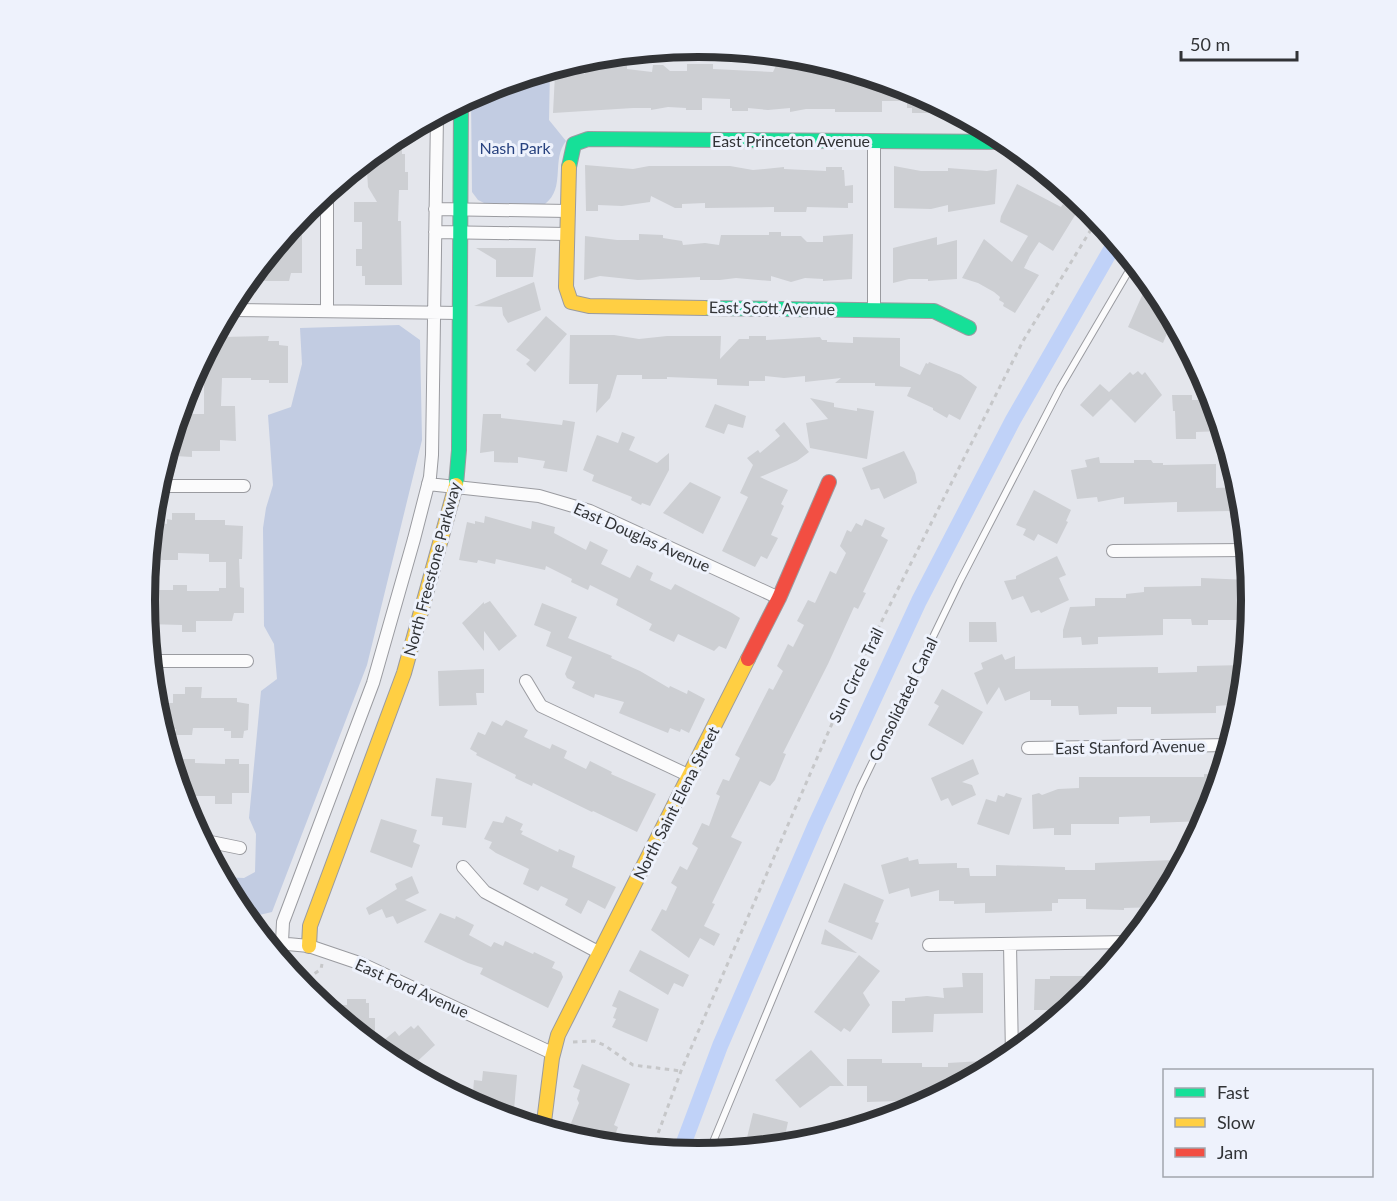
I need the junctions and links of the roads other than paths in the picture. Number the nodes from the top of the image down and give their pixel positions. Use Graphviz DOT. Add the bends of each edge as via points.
graph roads {
  1 [pos="460,112"];
  2 [pos="437,125"];
  3 [pos="874,141"];
  4 [pos="989,142"];
  5 [pos="327,204"];
  6 [pos="435,209"];
  7 [pos="460,210"];
  8 [pos="568,211"];
  9 [pos="435,232"];
  10 [pos="460,232"];
  11 [pos="567,234"];
  12 [pos="1130,270"];
  13 [pos="874,309"];
  14 [pos="240,310"];
  15 [pos="327,311"];
  16 [pos="434,312"];
  17 [pos="460,313"];
  18 [pos="969,328"];
  19 [pos="829,482"];
  20 [pos="428,484"];
  21 [pos="167,486"];
  22 [pos="244,486"];
  23 [pos="456,487"];
  24 [pos="1239,550"];
  25 [pos="1113,551"];
  26 [pos="779,598"];
  27 [pos="159,661"];
  28 [pos="247,661"];
  29 [pos="526,681"];
  30 [pos="1222,745"];
  31 [pos="1028,748"];
  32 [pos="690,776"];
  33 [pos="212,842"];
  34 [pos="240,848"];
  35 [pos="464,867"];
  36 [pos="276,942"];
  37 [pos="282,942"];
  38 [pos="1121,942"];
  39 [pos="1010,944"];
  40 [pos="929,945"];
  41 [pos="309,946"];
  42 [pos="600,953"];
  43 [pos="1012,1044"];
  44 [pos="552,1053"];
  45 [pos="545,1121"];
  46 [pos="712,1144"];
  1 -- 7 [label="street, North Freestone Parkway"];
  2 -- 6 [label="street, North Freestone Parkway"];
  3 -- 4 [label="street, East Princeton Avenue"];
  3 -- 8 [label="street, East Princeton Avenue" via="588,139 574,144 569,160"];
  3 -- 13 [label="street"];
  5 -- 15 [label="street"];
  6 -- 7 [label="street"];
  6 -- 9 [label="street, North Freestone Parkway"];
  7 -- 8 [label="street"];
  7 -- 10 [label="street, North Freestone Parkway"];
  8 -- 11 [label="street"];
  9 -- 10 [label="street"];
  9 -- 16 [label="street, North Freestone Parkway"];
  10 -- 11 [label="street"];
  10 -- 17 [label="street, North Freestone Parkway"];
  11 -- 13 [label="street, East Scott Avenue" via="566,287 571,302 589,306"];
  12 -- 46 [label="lane, Consolidated Canal" via="1060,388 870,767"];
  13 -- 18 [label="street, East Scott Avenue" via="934,311"];
  14 -- 15 [label="street"];
  15 -- 16 [label="street"];
  16 -- 17 [label="street"];
  16 -- 20 [label="street, North Freestone Parkway" via="432,456"];
  17 -- 23 [label="street, North Freestone Parkway"];
  19 -- 26 [label="street, North Saint Elena Street"];
  20 -- 23 [label="street, East Douglas Avenue"];
  20 -- 37 [label="street, North Freestone Parkway" via="373,683 284,922"];
  21 -- 22 [label="street"];
  23 -- 26 [label="street, East Douglas Avenue" via="539,496 590,512"];
  23 -- 41 [label="street, North Freestone Parkway" via="404,673 310,926"];
  24 -- 25 [label="street"];
  26 -- 32 [label="street, North Saint Elena Street"];
  27 -- 28 [label="street"];
  29 -- 32 [label="street" via="541,706"];
  30 -- 31 [label="street, East Stanford Avenue"];
  32 -- 42 [label="street, North Saint Elena Street"];
  33 -- 34 [label="street"];
  35 -- 42 [label="street" via="485,892"];
  36 -- 37 [label="street, East Ford Avenue"];
  37 -- 41 [label="street, East Ford Avenue"];
  38 -- 39 [label="street"];
  39 -- 40 [label="street"];
  39 -- 43 [label="street"];
  41 -- 44 [label="street, East Ford Avenue" via="362,964"];
  42 -- 44 [label="street, North Saint Elena Street"];
  44 -- 45 [label="street, North Saint Elena Street"];
}
